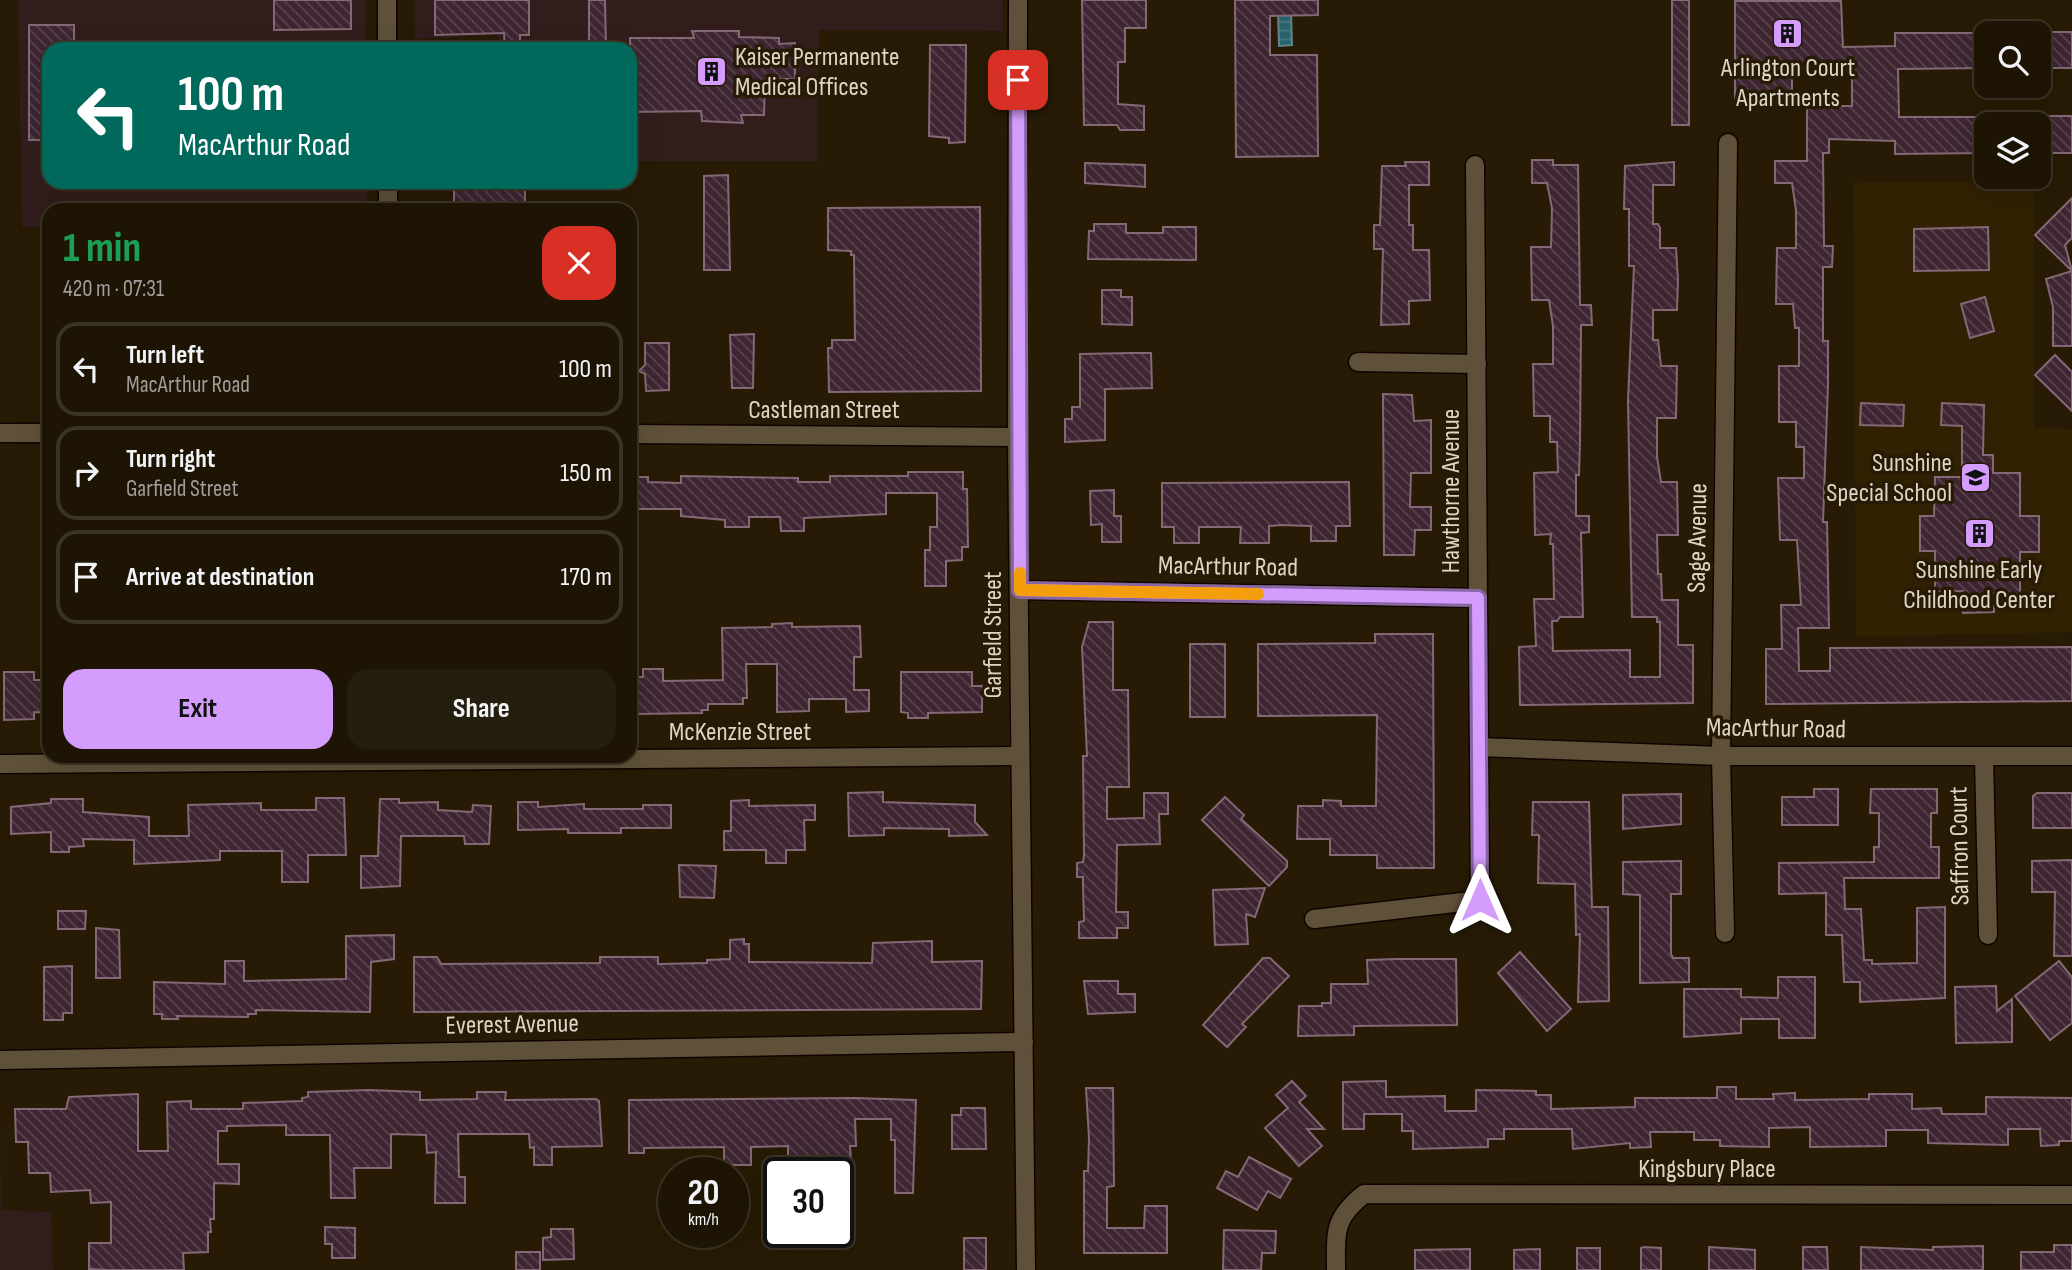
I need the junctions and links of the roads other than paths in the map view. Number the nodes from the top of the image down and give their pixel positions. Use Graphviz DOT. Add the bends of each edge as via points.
graph roads {
  1 [pos="387,0"];
  2 [pos="1018,0"];
  3 [pos="387,42"];
  4 [pos="1728,143"];
  5 [pos="1475,165"];
  6 [pos="1358,362"];
  7 [pos="1477,364"];
  8 [pos="0,433"];
  9 [pos="42,433"];
  10 [pos="637,434"];
  11 [pos="1017,438"];
  12 [pos="1020,590"];
  13 [pos="1478,598"];
  14 [pos="1479,747"];
  15 [pos="1019,756"];
  16 [pos="1721,756"];
  17 [pos="2072,756"];
  18 [pos="1984,757"];
  19 [pos="637,759"];
  20 [pos="127,763"];
  21 [pos="0,764"];
  22 [pos="1314,919"];
  23 [pos="1725,933"];
  24 [pos="1987,935"];
  25 [pos="1024,1042"];
  26 [pos="0,1060"];
  27 [pos="2072,1195"];
  28 [pos="1026,1270"];
  29 [pos="1336,1270"];
  1 -- 3 [label="street"];
  2 -- 11 [label="street, Garfield Street"];
  4 -- 16 [label="street, Sage Avenue"];
  5 -- 7 [label="street, Hawthorne Avenue"];
  6 -- 7 [label="street"];
  7 -- 13 [label="street, Hawthorne Avenue"];
  8 -- 9 [label="street"];
  10 -- 11 [label="street, Castleman Street"];
  11 -- 12 [label="street, Garfield Street"];
  12 -- 13 [label="street, MacArthur Road"];
  12 -- 15 [label="street, Garfield Street"];
  13 -- 14 [label="street, Hawthorne Avenue"];
  14 -- 16 [label="street, MacArthur Road"];
  14 -- 22 [label="street, Hawthorne Avenue" via="1480,900"];
  15 -- 19 [label="street, McKenzie Street"];
  15 -- 25 [label="street, Garfield Street"];
  16 -- 18 [label="street, MacArthur Road"];
  16 -- 23 [label="street, Sage Avenue"];
  17 -- 18 [label="street, MacArthur Road"];
  18 -- 24 [label="street, Saffron Court"];
  20 -- 21 [label="street, McKenzie Street"];
  25 -- 26 [label="street, Everest Avenue"];
  25 -- 28 [label="street, Garfield Street"];
  27 -- 29 [label="street, Kingsbury Place" via="1364,1194 1347,1208 1336,1227"];
}
